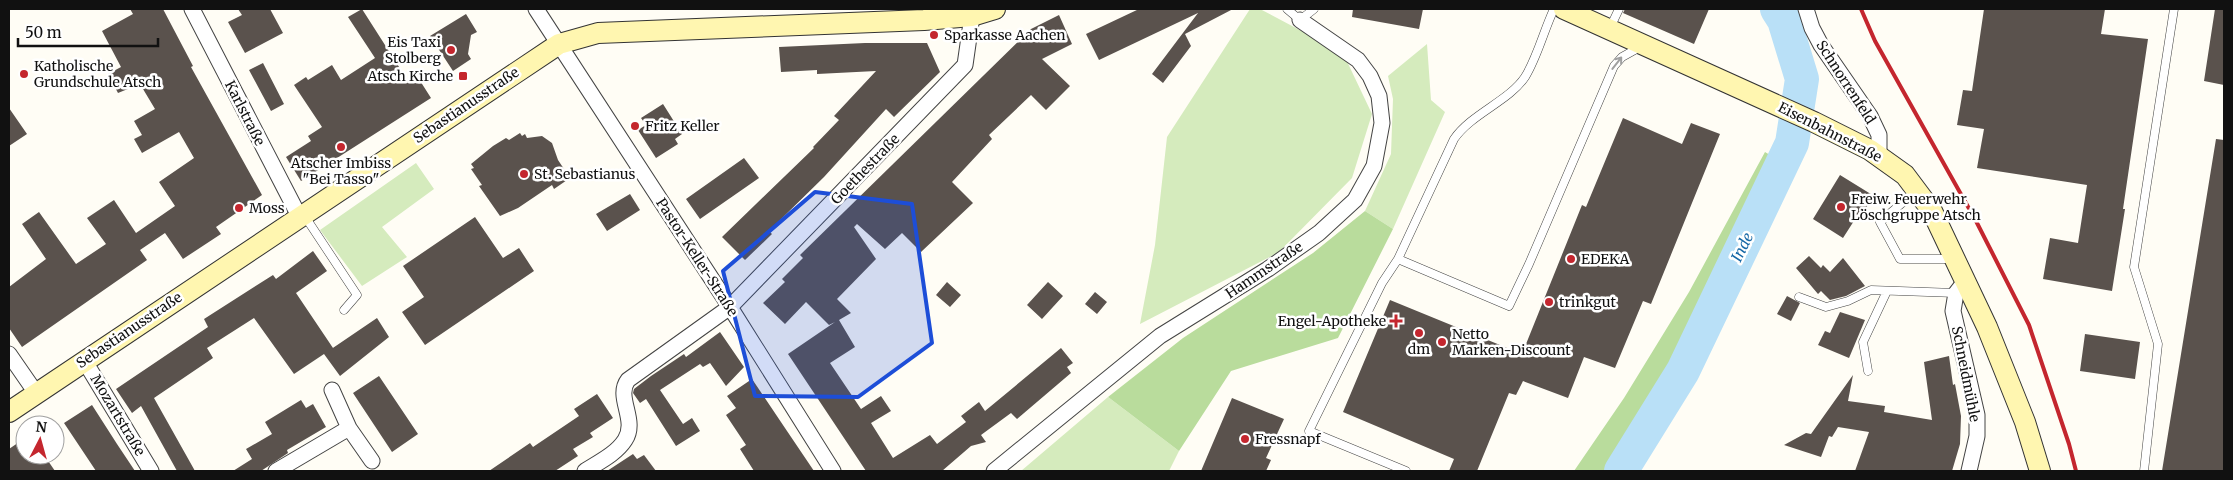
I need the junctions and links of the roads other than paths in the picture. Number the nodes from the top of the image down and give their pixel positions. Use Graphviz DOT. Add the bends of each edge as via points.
graph roads {
  1 [pos="192,9"];
  2 [pos="536,9"];
  3 [pos="995,9"];
  4 [pos="1287,9"];
  5 [pos="1314,9"];
  6 [pos="1554,9"];
  7 [pos="1564,9"];
  8 [pos="1619,9"];
  9 [pos="1806,9"];
  10 [pos="2174,9"];
  11 [pos="972,16"];
  12 [pos="1300,20"];
  13 [pos="1609,30"];
  14 [pos="559,44"];
  15 [pos="1644,46"];
  16 [pos="1879,156"];
  17 [pos="1917,190"];
  18 [pos="301,215"];
  19 [pos="1956,259"];
  20 [pos="1398,260"];
  21 [pos="1961,287"];
  22 [pos="1887,291"];
  23 [pos="1799,297"];
  24 [pos="730,307"];
  25 [pos="344,310"];
  26 [pos="9,354"];
  27 [pos="84,360"];
  28 [pos="1868,372"];
  29 [pos="332,390"];
  30 [pos="36,393"];
  31 [pos="9,412"];
  32 [pos="349,428"];
  33 [pos="372,461"];
  34 [pos="151,471"];
  35 [pos="276,471"];
  36 [pos="585,471"];
  37 [pos="833,471"];
  38 [pos="994,471"];
  39 [pos="1406,471"];
  40 [pos="1969,471"];
  41 [pos="2040,471"];
  42 [pos="2144,471"];
  1 -- 18 [label="street, Karlstraße"];
  2 -- 14 [label="street, Pastor-Keller-Straße"];
  3 -- 11 [label="main road, Sebastianusstraße"];
  4 -- 12 [label="lane"];
  5 -- 12 [label="lane"];
  6 -- 20 [label="lane" via="1524,78 1454,139"];
  7 -- 13 [label="main road, Eisenbahnstraße"];
  8 -- 13 [label="lane"];
  9 -- 16 [label="street, Schnorrenfeld" via="1821,45 1870,116 1879,135"];
  10 -- 42 [label="lane" via="2134,267 2158,344"];
  11 -- 14 [label="main road, Sebastianusstraße" via="598,33"];
  11 -- 24 [label="street, Goethestraße" via="965,65"];
  12 -- 38 [label="street, Hammstraße" via="1358,60 1379,96 1382,123 1374,166 1355,200 1319,233 1282,259 1160,336"];
  13 -- 15 [label="main road, Eisenbahnstraße"];
  14 -- 18 [label="main road, Sebastianusstraße"];
  14 -- 24 [label="street, Pastor-Keller-Straße"];
  15 -- 16 [label="main road, Eisenbahnstraße" via="1776,104"];
  20 -- 15 [label="lane, one-way" via="1509,306 1614,66 1632,50"];
  16 -- 17 [label="main road, Eisenbahnstraße" via="1905,175"];
  17 -- 19 [label="main road, Eisenbahnstraße"];
  17 -- 19 [label="lane" via="1880,222 1900,259"];
  18 -- 25 [label="lane" via="357,295"];
  18 -- 27 [label="main road, Sebastianusstraße"];
  19 -- 21 [label="main road, Eisenbahnstraße"];
  20 -- 39 [label="lane" via="1382,283 1309,430"];
  21 -- 22 [label="lane"];
  21 -- 40 [label="street, Schneidmühle" via="1953,311 1977,415 1977,436"];
  21 -- 41 [label="main road, Eisenbahnstraße" via="2007,375"];
  22 -- 23 [label="lane" via="1872,290 1826,307"];
  22 -- 28 [label="lane" via="1863,342"];
  24 -- 36 [label="street, Goethestraße" via="628,380 623,390 630,418 625,440 615,451"];
  24 -- 37 [label="street, Pastor-Keller-Straße"];
  26 -- 30 [label="street"];
  27 -- 30 [label="main road, Sebastianusstraße"];
  27 -- 34 [label="street, Mozartstraße"];
  29 -- 32 [label="street"];
  30 -- 31 [label="main road, Sebastianusstraße"];
  32 -- 33 [label="street"];
  32 -- 35 [label="street"];
}
